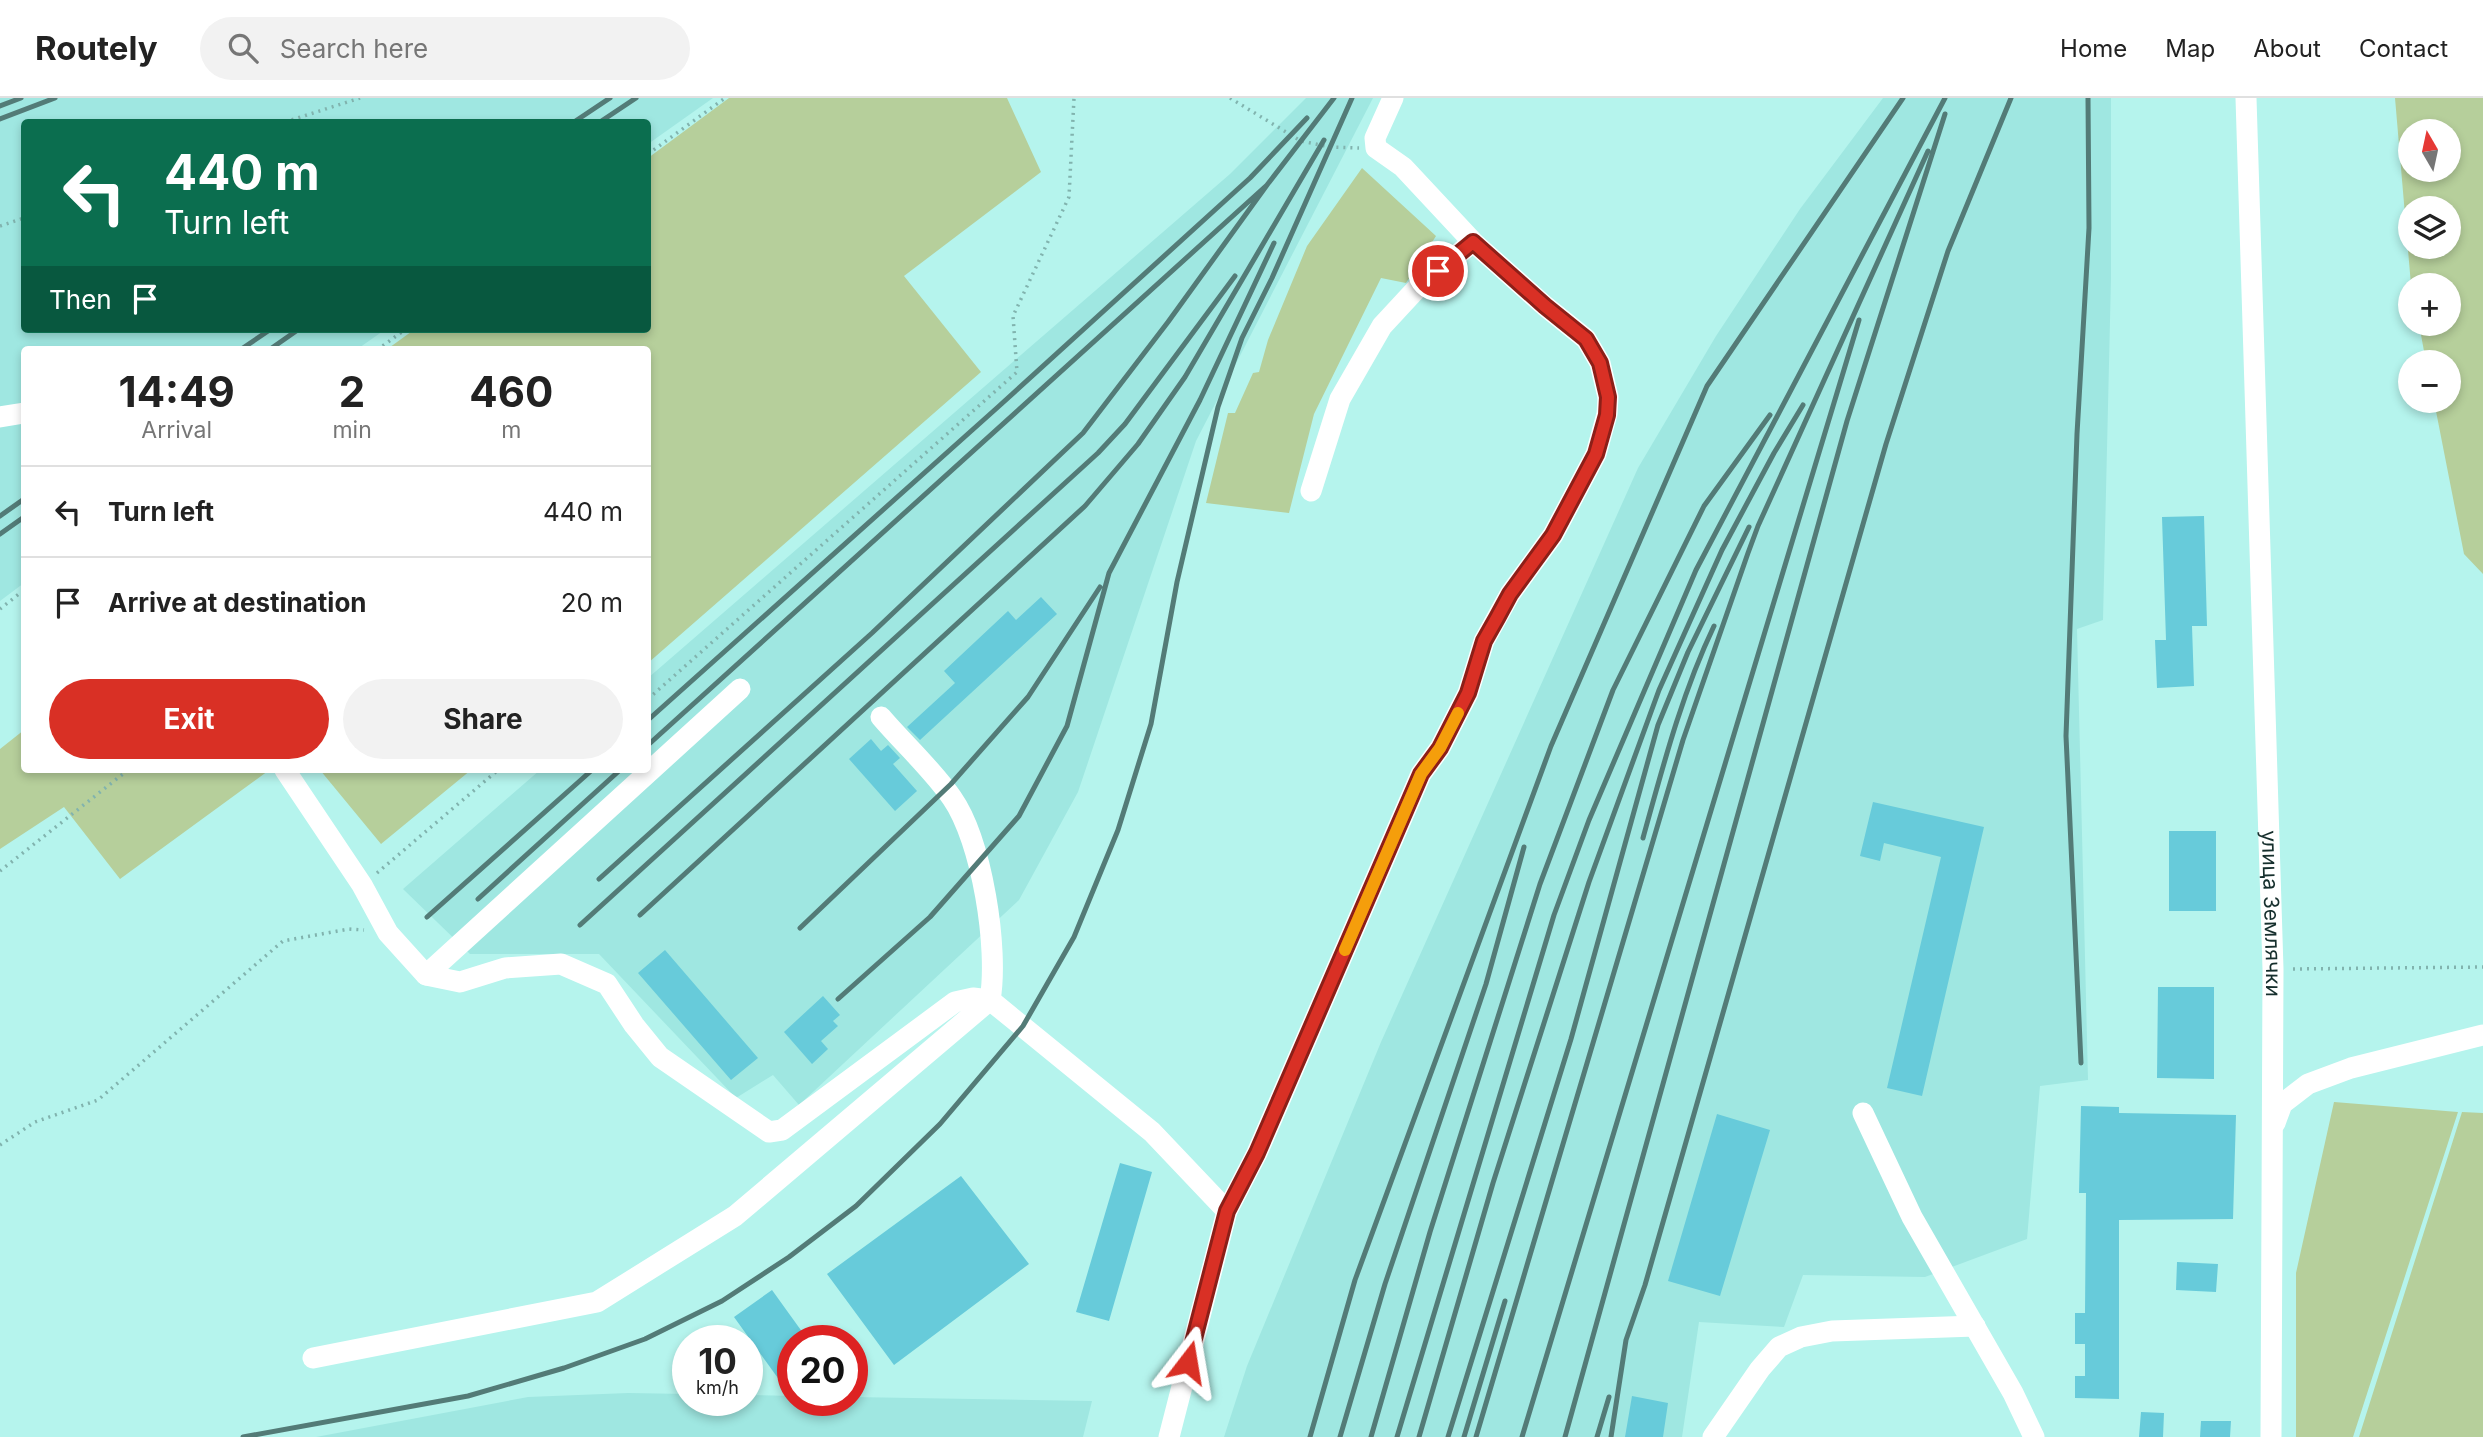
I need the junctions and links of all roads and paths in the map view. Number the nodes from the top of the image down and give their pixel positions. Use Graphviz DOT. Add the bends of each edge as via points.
graph roads {
  1 [pos="360,98"];
  2 [pos="725,98"];
  3 [pos="1074,98"];
  4 [pos="1230,98"];
  5 [pos="1393,98"];
  6 [pos="2246,98"];
  7 [pos="294,119"];
  8 [pos="1376,148"];
  9 [pos="651,152"];
  10 [pos="21,219"];
  11 [pos="0,226"];
  12 [pos="1473,242"];
  13 [pos="400,333"];
  14 [pos="383,346"];
  15 [pos="21,413"];
  16 [pos="0,417"];
  17 [pos="1311,491"];
  18 [pos="21,592"];
  19 [pos="0,609"];
  20 [pos="740,689"];
  21 [pos="651,696"];
  22 [pos="881,717"];
  23 [pos="651,770"];
  24 [pos="124,773"];
  25 [pos="287,773"];
  26 [pos="494,773"];
  27 [pos="648,773"];
  28 [pos="0,871"];
  29 [pos="362,885"];
  30 [pos="388,933"];
  31 [pos="2483,967"];
  32 [pos="2273,970"];
  33 [pos="426,975"];
  34 [pos="990,1000"];
  35 [pos="2483,1035"];
  36 [pos="1863,1113"];
  37 [pos="2273,1132"];
  38 [pos="0,1145"];
  39 [pos="1227,1211"];
  40 [pos="1975,1326"];
  41 [pos="313,1358"];
  42 [pos="1169,1437"];
  43 [pos="1713,1437"];
  44 [pos="2034,1437"];
  45 [pos="2271,1437"];
  1 -- 7 [label="path"];
  2 -- 9 [label="path"];
  3 -- 21 [label="path" via="1069,197 1013,316 1017,372"];
  4 -- 8 [label="path" via="1301,141"];
  5 -- 8 [label="street" via="1375,138"];
  6 -- 32 [label="street, улица Землячки"];
  8 -- 12 [label="street" via="1403,167"];
  10 -- 11 [label="path"];
  12 -- 17 [label="street" via="1420,285 1382,326 1340,399"];
  12 -- 39 [label="street" via="1586,339 1600,363 1607,415 1596,454 1553,535 1510,594 1484,641 1468,693 1421,774 1257,1153"];
  13 -- 14 [label="path"];
  15 -- 16 [label="street"];
  18 -- 19 [label="path"];
  20 -- 23 [label="street"];
  22 -- 34 [label="street" via="953,799 971,836 993,938"];
  24 -- 28 [label="path"];
  25 -- 29 [label="street"];
  26 -- 29 [label="path"];
  27 -- 33 [label="street"];
  29 -- 30 [label="street"];
  30 -- 33 [label="street"];
  30 -- 38 [label="path" via="349,929 283,941 98,1100 35,1122"];
  31 -- 32 [label="path"];
  32 -- 37 [label="street, улица Землячки"];
  33 -- 34 [label="street" via="460,982 505,968 561,964 607,984 660,1057 769,1132 782,1130 955,1002"];
  34 -- 39 [label="street" via="1152,1132"];
  34 -- 41 [label="street" via="735,1216 597,1302"];
  35 -- 37 [label="street" via="2351,1068 2308,1084 2282,1104"];
  36 -- 40 [label="street" via="1912,1217"];
  37 -- 45 [label="street, улица Землячки"];
  39 -- 42 [label="street"];
  40 -- 43 [label="street" via="1832,1331 1801,1337 1779,1347"];
  40 -- 44 [label="street"];
}
